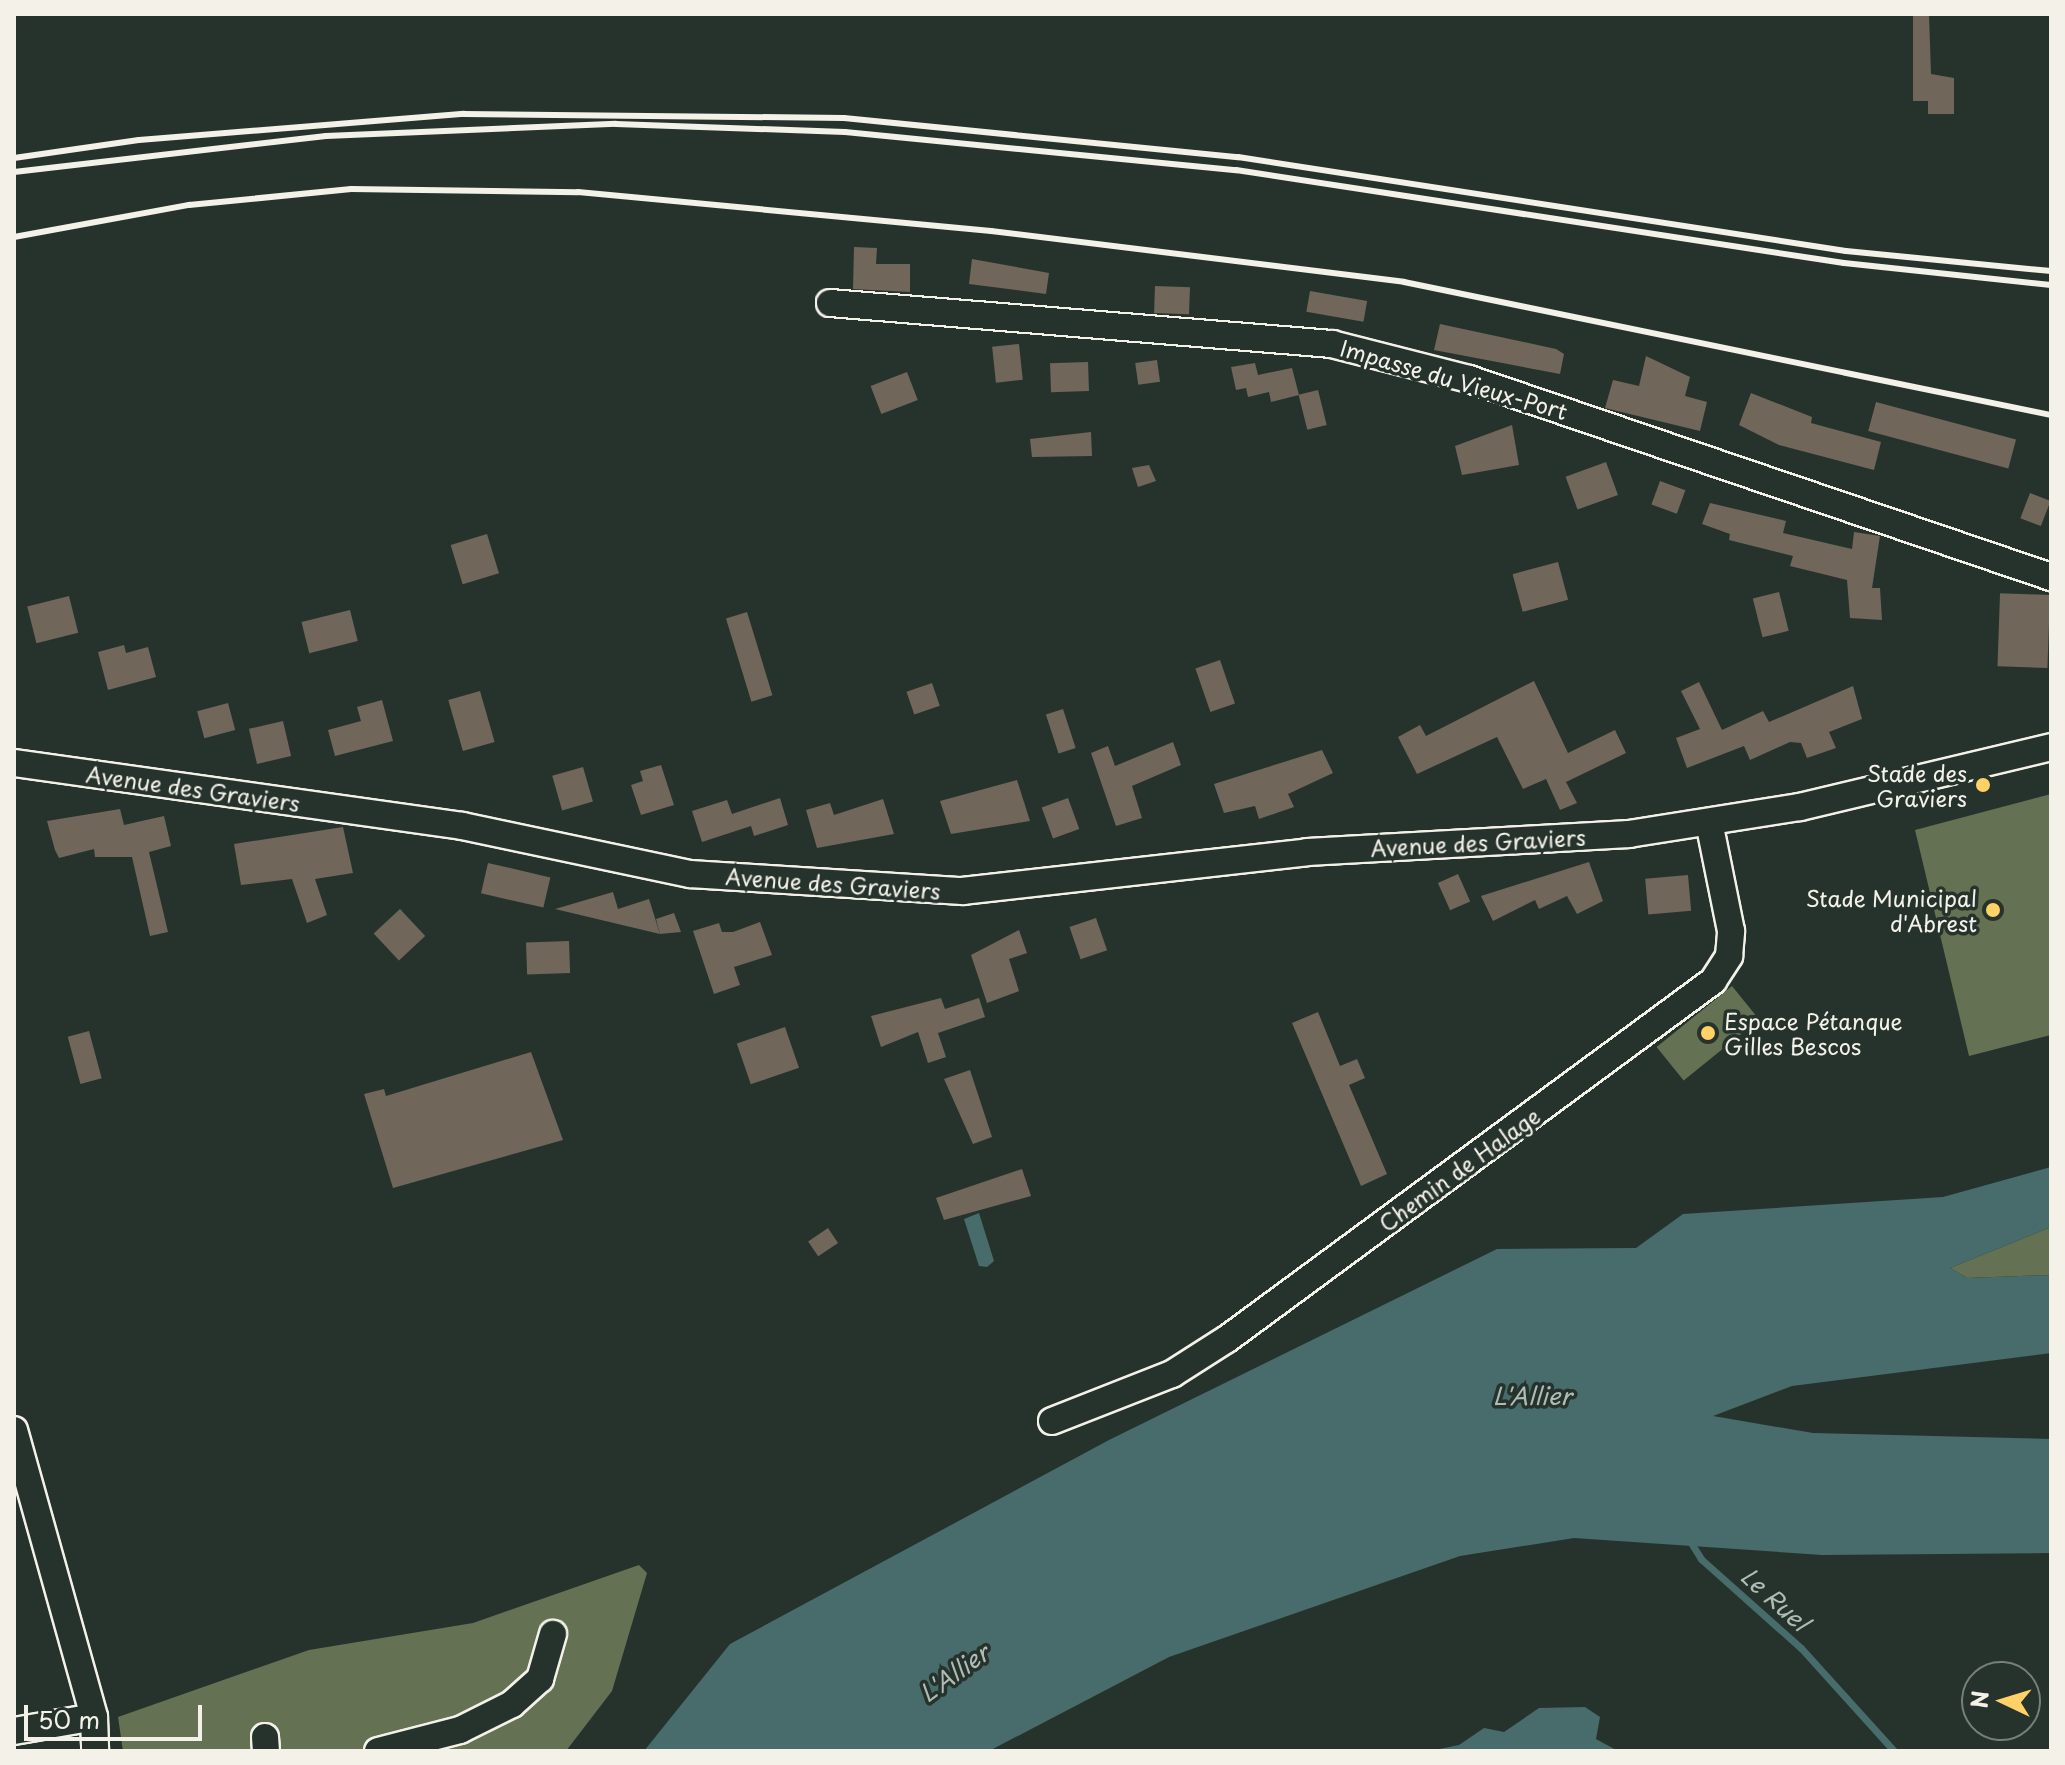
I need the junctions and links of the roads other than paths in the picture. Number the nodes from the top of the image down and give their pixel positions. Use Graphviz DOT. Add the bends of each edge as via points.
graph roads {
  1 [pos="830,303"];
  2 [pos="2051,577"];
  3 [pos="2051,747"];
  4 [pos="2051,758"];
  5 [pos="14,763"];
  6 [pos="1800,807"];
  7 [pos="1709,822"];
  8 [pos="1052,1421"];
  9 [pos="14,1430"];
  10 [pos="553,1634"];
  11 [pos="94,1717"];
  12 [pos="14,1731"];
  13 [pos="95,1751"];
  14 [pos="378,1751"];
  1 -- 2 [label="street, Impasse du Vieux-Port" via="1332,344 1469,379"];
  3 -- 6 [label="street, Avenue des Graviers"];
  4 -- 6 [label="street, Avenue des Graviers" via="1908,798"];
  5 -- 7 [label="street, Avenue des Graviers" via="462,826 690,874 868,890 962,891 1307,852 1629,834"];
  6 -- 7 [label="street, Avenue des Graviers"];
  7 -- 8 [label="street, Chemin de Halage" via="1731,931 1729,956 1713,981 1227,1339 1172,1374"];
  9 -- 11 [label="street"];
  10 -- 14 [label="street" via="540,1679 512,1704 460,1730"];
  11 -- 12 [label="street"];
  11 -- 13 [label="street"];
}
